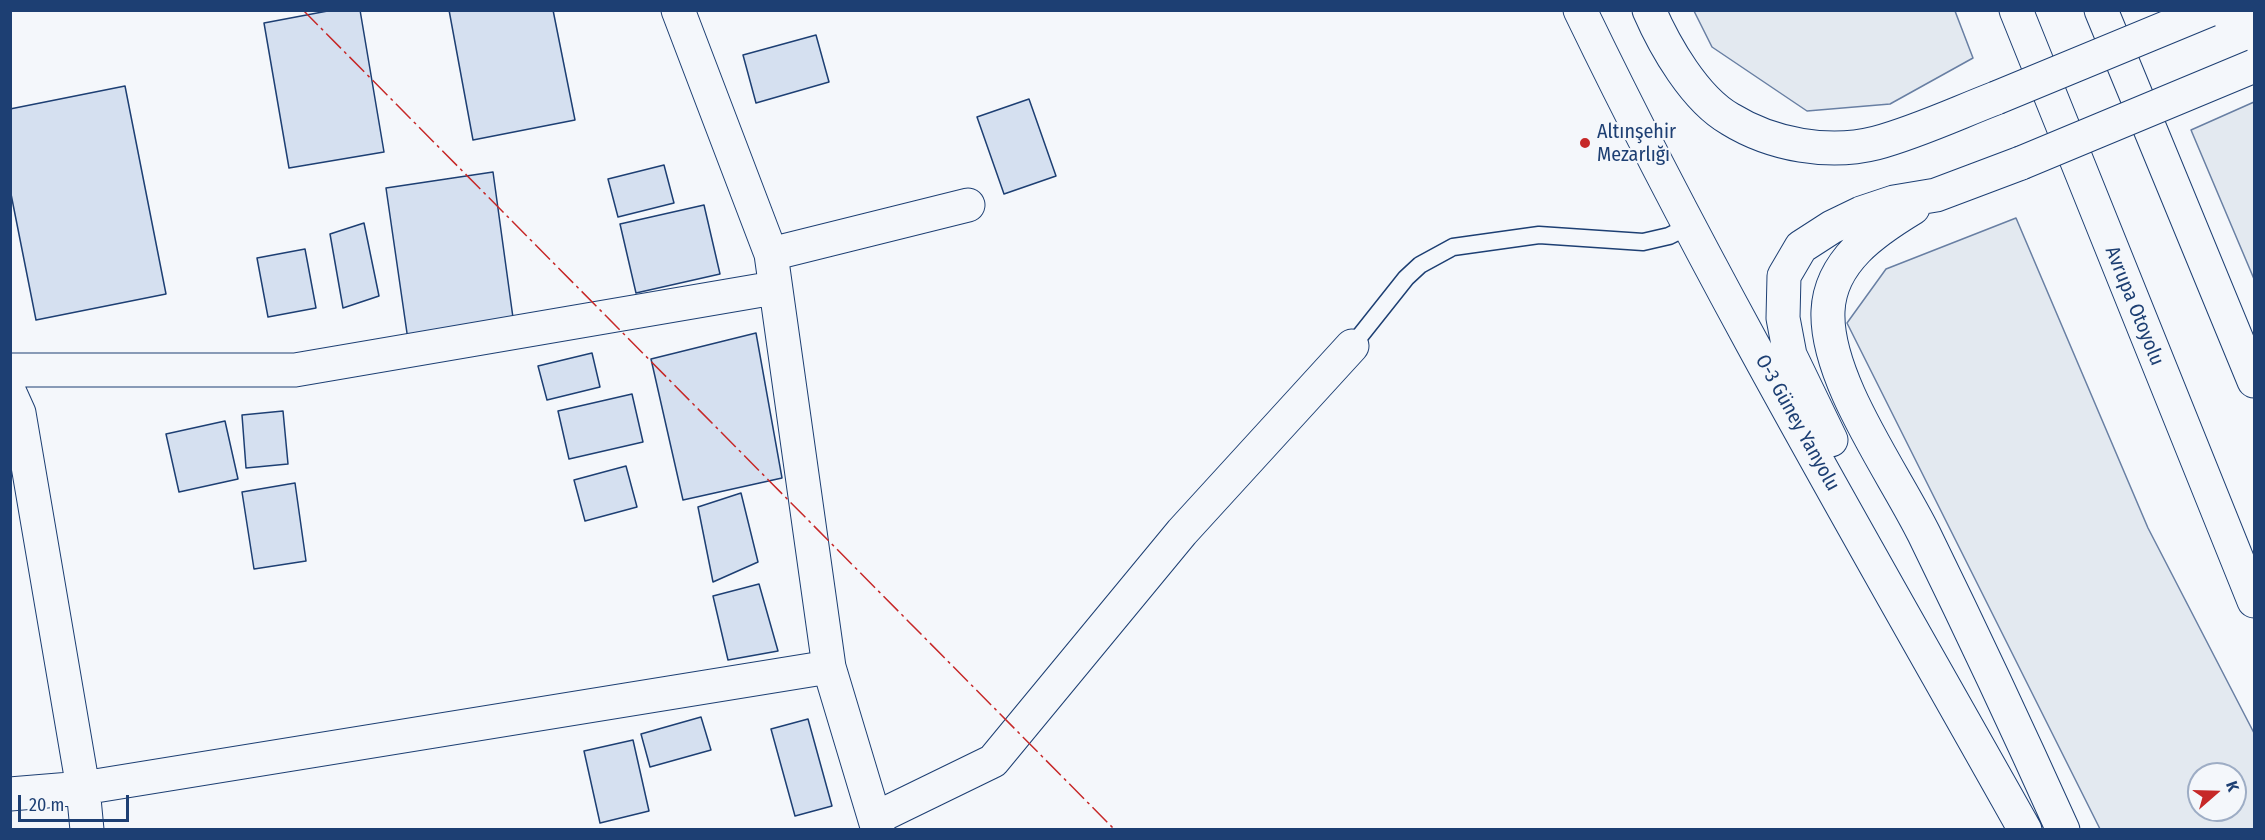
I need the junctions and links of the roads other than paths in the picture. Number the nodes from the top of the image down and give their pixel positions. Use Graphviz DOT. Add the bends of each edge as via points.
graph roads {
  1 [pos="678,10"];
  2 [pos="1580,10"];
  3 [pos="1649,10"];
  4 [pos="2016,10"];
  5 [pos="2101,10"];
  6 [pos="2209,10"];
  7 [pos="2254,66"];
  8 [pos="1936,195"];
  9 [pos="968,204"];
  10 [pos="1689,226"];
  11 [pos="771,254"];
  12 [pos="774,288"];
  13 [pos="1352,346"];
  14 [pos="10,370"];
  15 [pos="2254,381"];
  16 [pos="10,393"];
  17 [pos="2254,601"];
  18 [pos="829,667"];
  19 [pos="83,788"];
  20 [pos="10,794"];
  21 [pos="877,824"];
  22 [pos="87,830"];
  23 [pos="2025,830"];
  24 [pos="2034,830"];
  25 [pos="2063,830"];
  1 -- 11 [label="main road"];
  2 -- 10 [label="main road, O-3 Güney Yanyolu"];
  3 -- 6 [label="main road, bridge" via="1661,38 1696,88 1729,119 1781,141 1825,148 1875,143"];
  4 -- 17 [label="main road, Avrupa Otoyolu"];
  5 -- 15 [label="main road"];
  7 -- 8 [label="main road, bridge"];
  8 -- 24 [label="main road" via="1894,202 1862,213 1801,247 1784,276 1783,318 1790,355 1816,411 2011,775"];
  8 -- 25 [label="main road" via="1887,224 1855,249 1836,280 1828,309 1828,333 1851,401 1918,521"];
  9 -- 11 [label="main road"];
  10 -- 13 [label="lane" via="1643,242 1539,235 1453,248 1420,265 1406,278"];
  10 -- 23 [label="main road, O-3 Güney Yanyolu"];
  11 -- 12 [label="main road"];
  12 -- 14 [label="main road" via="295,370"];
  12 -- 18 [label="main road"];
  13 -- 21 [label="main road" via="1182,532 993,761"];
  16 -- 19 [label="main road" via="19,413"];
  18 -- 19 [label="main road"];
  18 -- 21 [label="main road"];
  19 -- 20 [label="main road"];
  19 -- 22 [label="main road"];
}
